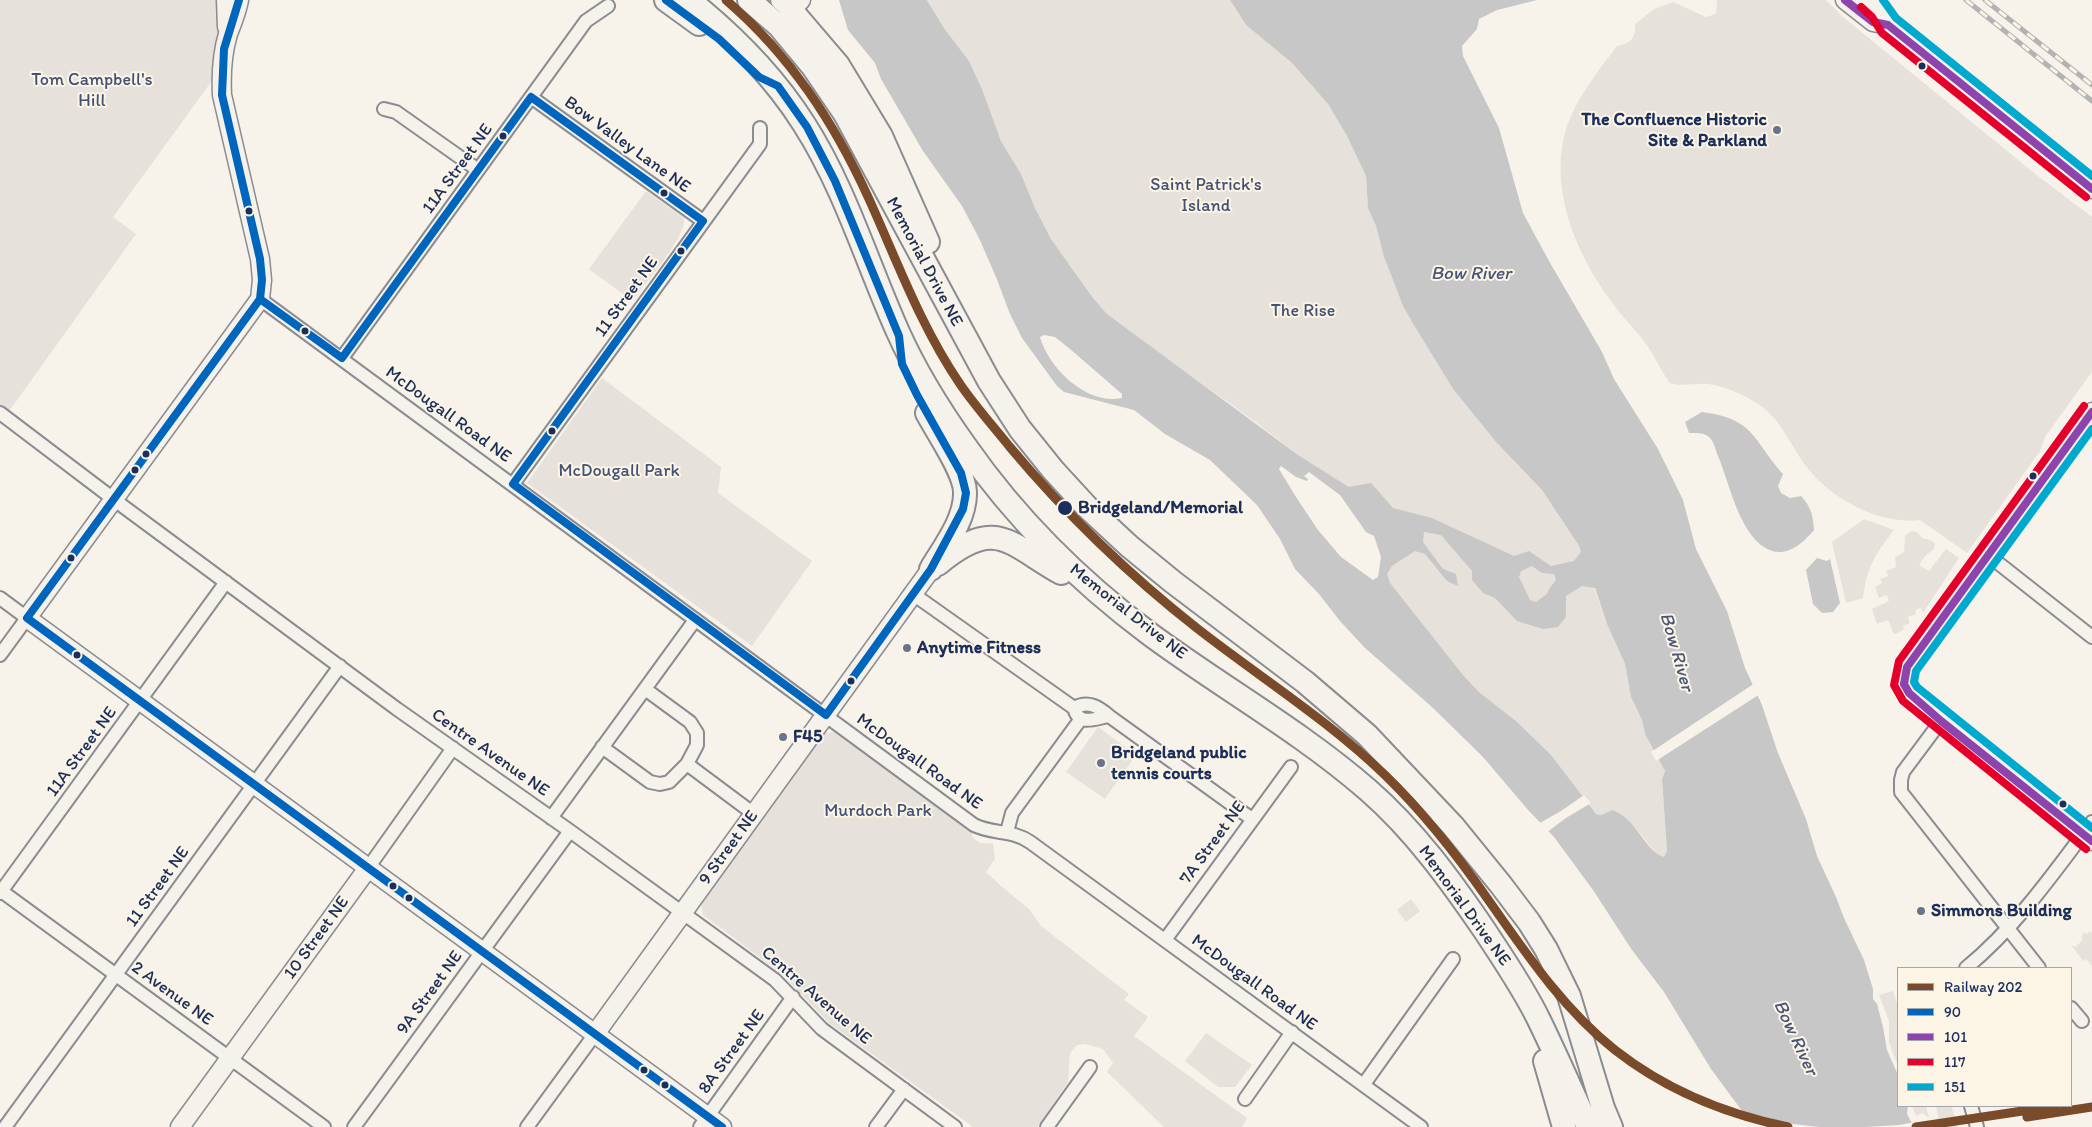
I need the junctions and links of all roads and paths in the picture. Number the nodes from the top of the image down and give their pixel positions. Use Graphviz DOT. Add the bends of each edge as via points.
graph roads {
  1 [pos="226,0"];
  2 [pos="239,0"];
  3 [pos="666,0"];
  4 [pos="689,0"];
  5 [pos="749,0"];
  6 [pos="1846,0"];
  7 [pos="1868,0"];
  8 [pos="791,3"];
  9 [pos="608,6"];
  10 [pos="1888,25"];
  11 [pos="228,35"];
  12 [pos="778,86"];
  13 [pos="531,97"];
  14 [pos="384,109"];
  15 [pos="760,128"];
  16 [pos="478,170"];
  17 [pos="2092,190"];
  18 [pos="703,221"];
  19 [pos="260,299"];
  20 [pos="947,307"];
  21 [pos="899,336"];
  22 [pos="342,358"];
  23 [pos="1,416"];
  24 [pos="2089,424"];
  25 [pos="513,484"];
  26 [pos="114,499"];
  27 [pos="1988,555"];
  28 [pos="931,569"];
  29 [pos="226,582"];
  30 [pos="1098,593"];
  31 [pos="913,594"];
  32 [pos="0,598"];
  33 [pos="27,618"];
  34 [pos="695,620"];
  35 [pos="2092,637"];
  36 [pos="0,655"];
  37 [pos="340,666"];
  38 [pos="645,689"];
  39 [pos="140,701"];
  40 [pos="1074,708"];
  41 [pos="826,715"];
  42 [pos="1109,716"];
  43 [pos="1080,720"];
  44 [pos="1941,721"];
  45 [pos="602,747"];
  46 [pos="453,748"];
  47 [pos="687,764"];
  48 [pos="1291,768"];
  49 [pos="254,784"];
  50 [pos="754,814"];
  51 [pos="551,818"];
  52 [pos="1252,819"];
  53 [pos="570,831"];
  54 [pos="1007,832"];
  55 [pos="2089,832"];
  56 [pos="368,868"];
  57 [pos="1,892"];
  58 [pos="682,913"];
  59 [pos="2007,929"];
  60 [pos="1165,940"];
  61 [pos="482,951"];
  62 [pos="1454,959"];
  63 [pos="1503,959"];
  64 [pos="1967,967"];
  65 [pos="2038,967"];
  66 [pos="116,975"];
  67 [pos="793,998"];
  68 [pos="2072,1009"];
  69 [pos="2082,1021"];
  70 [pos="1292,1032"];
  71 [pos="595,1034"];
  72 [pos="230,1058"];
  73 [pos="1090,1067"];
  74 [pos="1364,1084"];
  75 [pos="904,1089"];
  76 [pos="1245,1099"];
  77 [pos="1971,1107"];
  78 [pos="704,1122"];
  79 [pos="1403,1122"];
  80 [pos="4,1127"];
  81 [pos="180,1127"];
  82 [pos="324,1127"];
  83 [pos="354,1127"];
  84 [pos="527,1127"];
  85 [pos="722,1127"];
  86 [pos="876,1127"];
  87 [pos="955,1127"];
  88 [pos="1047,1127"];
  89 [pos="1421,1127"];
  90 [pos="1564,1127"];
  91 [pos="1588,1127"];
  92 [pos="1611,1127"];
  93 [pos="1977,1127"];
  1 -- 11 [label="street"];
  2 -- 11 [label="street"];
  3 -- 12 [label="highway" via="719,39 759,77"];
  4 -- 12 [label="highway, Memorial Drive NE" via="736,39"];
  5 -- 20 [label="highway, Memorial Drive NE" via="779,26 844,114"];
  6 -- 10 [label="street" via="1873,22"];
  7 -- 10 [label="street"];
  8 -- 20 [label="highway" via="838,65 881,136 942,272"];
  9 -- 13 [label="street, 11A Street NE" via="586,22"];
  10 -- 17 [label="street"];
  11 -- 19 [label="street" via="222,66 222,94 260,259"];
  12 -- 21 [label="highway, Memorial Drive NE" via="807,127 835,181"];
  13 -- 16 [label="street, 11A Street NE"];
  13 -- 18 [label="street, Bow Valley Lane NE"];
  14 -- 16 [label="street" via="396,112"];
  15 -- 18 [label="street, 11 Street NE" via="760,144"];
  16 -- 22 [label="street, 11A Street NE"];
  18 -- 25 [label="street, 11 Street NE"];
  19 -- 22 [label="street, McDougall Road NE"];
  19 -- 26 [label="street"];
  20 -- 92 [label="highway, Memorial Drive NE" via="1020,429 1087,508 1128,546 1306,682 1367,735 1447,819 1501,885 1546,949 1569,996"];
  21 -- 28 [label="highway" via="902,364 961,473 966,493 963,509"];
  21 -- 30 [label="highway, Memorial Drive NE" via="943,414 995,485 1034,532"];
  22 -- 25 [label="street, McDougall Road NE"];
  23 -- 26 [label="street, Centre Avenue NE"];
  24 -- 27 [label="street"];
  25 -- 34 [label="street, McDougall Road NE"];
  26 -- 29 [label="street, Centre Avenue NE"];
  26 -- 33 [label="street"];
  27 -- 35 [label="street"];
  27 -- 44 [label="street" via="1907,667 1904,684 1909,694"];
  28 -- 30 [label="highway" via="970,541 985,538 1005,540"];
  28 -- 31 [label="street, 9 Street NE"];
  29 -- 37 [label="street, Centre Avenue NE"];
  29 -- 39 [label="street, 11A Street NE"];
  30 -- 63 [label="highway, Memorial Drive NE" via="1153,636 1286,726 1370,792 1438,864"];
  31 -- 40 [label="street"];
  31 -- 41 [label="street, 9 Street NE"];
  32 -- 33 [label="street"];
  33 -- 36 [label="street"];
  33 -- 39 [label="street"];
  34 -- 38 [label="street"];
  34 -- 41 [label="street, McDougall Road NE"];
  37 -- 46 [label="street, Centre Avenue NE"];
  37 -- 49 [label="street, 11 Street NE"];
  38 -- 45 [label="street"];
  38 -- 47 [label="street" via="690,722 697,733 696,745"];
  39 -- 49 [label="street"];
  39 -- 57 [label="street, 11A Street NE"];
  40 -- 42 [label="street" via="1080,705 1099,707"];
  40 -- 43 [label="street"];
  41 -- 50 [label="street, 9 Street NE"];
  41 -- 54 [label="street, McDougall Road NE" via="974,825 984,830"];
  42 -- 43 [label="street"];
  42 -- 52 [label="street"];
  43 -- 54 [label="street" via="1012,814"];
  44 -- 55 [label="street"];
  44 -- 59 [label="street" via="1903,772 1901,792"];
  45 -- 47 [label="street" via="650,782 669,782"];
  45 -- 51 [label="street"];
  46 -- 51 [label="street, Centre Avenue NE"];
  46 -- 56 [label="street, 10 Street NE"];
  47 -- 50 [label="street"];
  48 -- 52 [label="street, 7A Street NE"];
  49 -- 56 [label="street"];
  49 -- 66 [label="street, 11 Street NE"];
  50 -- 58 [label="street, 9 Street NE"];
  51 -- 53 [label="street, Centre Avenue NE"];
  52 -- 60 [label="street, 7A Street NE"];
  53 -- 58 [label="street, Centre Avenue NE"];
  53 -- 61 [label="street, 9A Street NE"];
  54 -- 60 [label="street, McDougall Road NE" via="1030,842"];
  55 -- 59 [label="street"];
  56 -- 61 [label="street"];
  56 -- 72 [label="street, 10 Street NE"];
  57 -- 66 [label="street, 2 Avenue NE"];
  58 -- 67 [label="street, Centre Avenue NE" via="775,980"];
  58 -- 71 [label="street, 9 Street NE"];
  59 -- 64 [label="street"];
  59 -- 65 [label="street"];
  60 -- 70 [label="street, McDougall Road NE"];
  61 -- 71 [label="street"];
  61 -- 83 [label="street, 9A Street NE"];
  62 -- 74 [label="street"];
  63 -- 90 [label="highway" via="1542,1050"];
  63 -- 91 [label="highway, Memorial Drive NE" via="1538,1019"];
  66 -- 72 [label="street, 2 Avenue NE"];
  66 -- 80 [label="street, 11 Street NE"];
  67 -- 75 [label="street, Centre Avenue NE" via="822,1029"];
  67 -- 78 [label="street, 8A Street NE"];
  68 -- 69 [label="street"];
  70 -- 74 [label="street, McDougall Road NE"];
  70 -- 76 [label="street"];
  71 -- 78 [label="street"];
  71 -- 84 [label="street, 9 Street NE"];
  72 -- 81 [label="street, 10 Street NE"];
  72 -- 82 [label="street, 2 Avenue NE"];
  73 -- 88 [label="street"];
  74 -- 79 [label="street, McDougall Road NE"];
  75 -- 86 [label="street"];
  75 -- 87 [label="street, Centre Avenue NE"];
  77 -- 93 [label="street"];
  78 -- 85 [label="street"];
  79 -- 89 [label="street, McDougall Road NE"];
}
